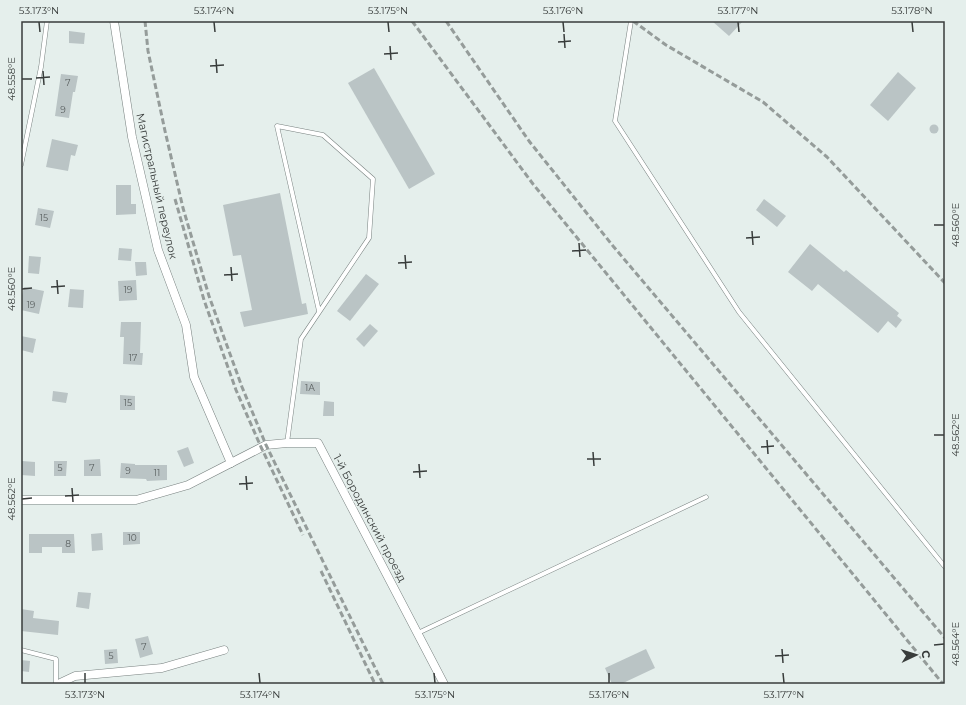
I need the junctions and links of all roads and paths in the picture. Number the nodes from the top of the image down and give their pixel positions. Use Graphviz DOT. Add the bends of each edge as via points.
graph roads {
  1 [pos="47,21"];
  2 [pos="114,21"];
  3 [pos="630,21"];
  4 [pos="21,165"];
  5 [pos="320,311"];
  6 [pos="287,443"];
  7 [pos="231,463"];
  8 [pos="706,497"];
  9 [pos="21,500"];
  10 [pos="945,567"];
  11 [pos="418,634"];
  12 [pos="21,650"];
  13 [pos="224,650"];
  14 [pos="57,684"];
  15 [pos="444,684"];
  1 -- 4 [label="lane" via="41,67"];
  2 -- 7 [label="street, Магистральный переулок" via="132,137 158,250 186,324 194,377"];
  3 -- 10 [label="lane" via="615,121 739,312"];
  5 -- 5 [label="lane" via="369,238 373,179 323,135 277,126"];
  5 -- 6 [label="lane" via="301,339"];
  6 -- 7 [label="street, 1-й Бородинский проезд" via="260,447"];
  6 -- 11 [label="street, 1-й Бородинский проезд" via="318,443"];
  7 -- 9 [label="street" via="188,486 136,500"];
  8 -- 11 [label="lane"];
  11 -- 15 [label="street, 1-й Бородинский проезд"];
  12 -- 14 [label="lane" via="56,659"];
  13 -- 14 [label="street" via="162,668 75,676"];
}
